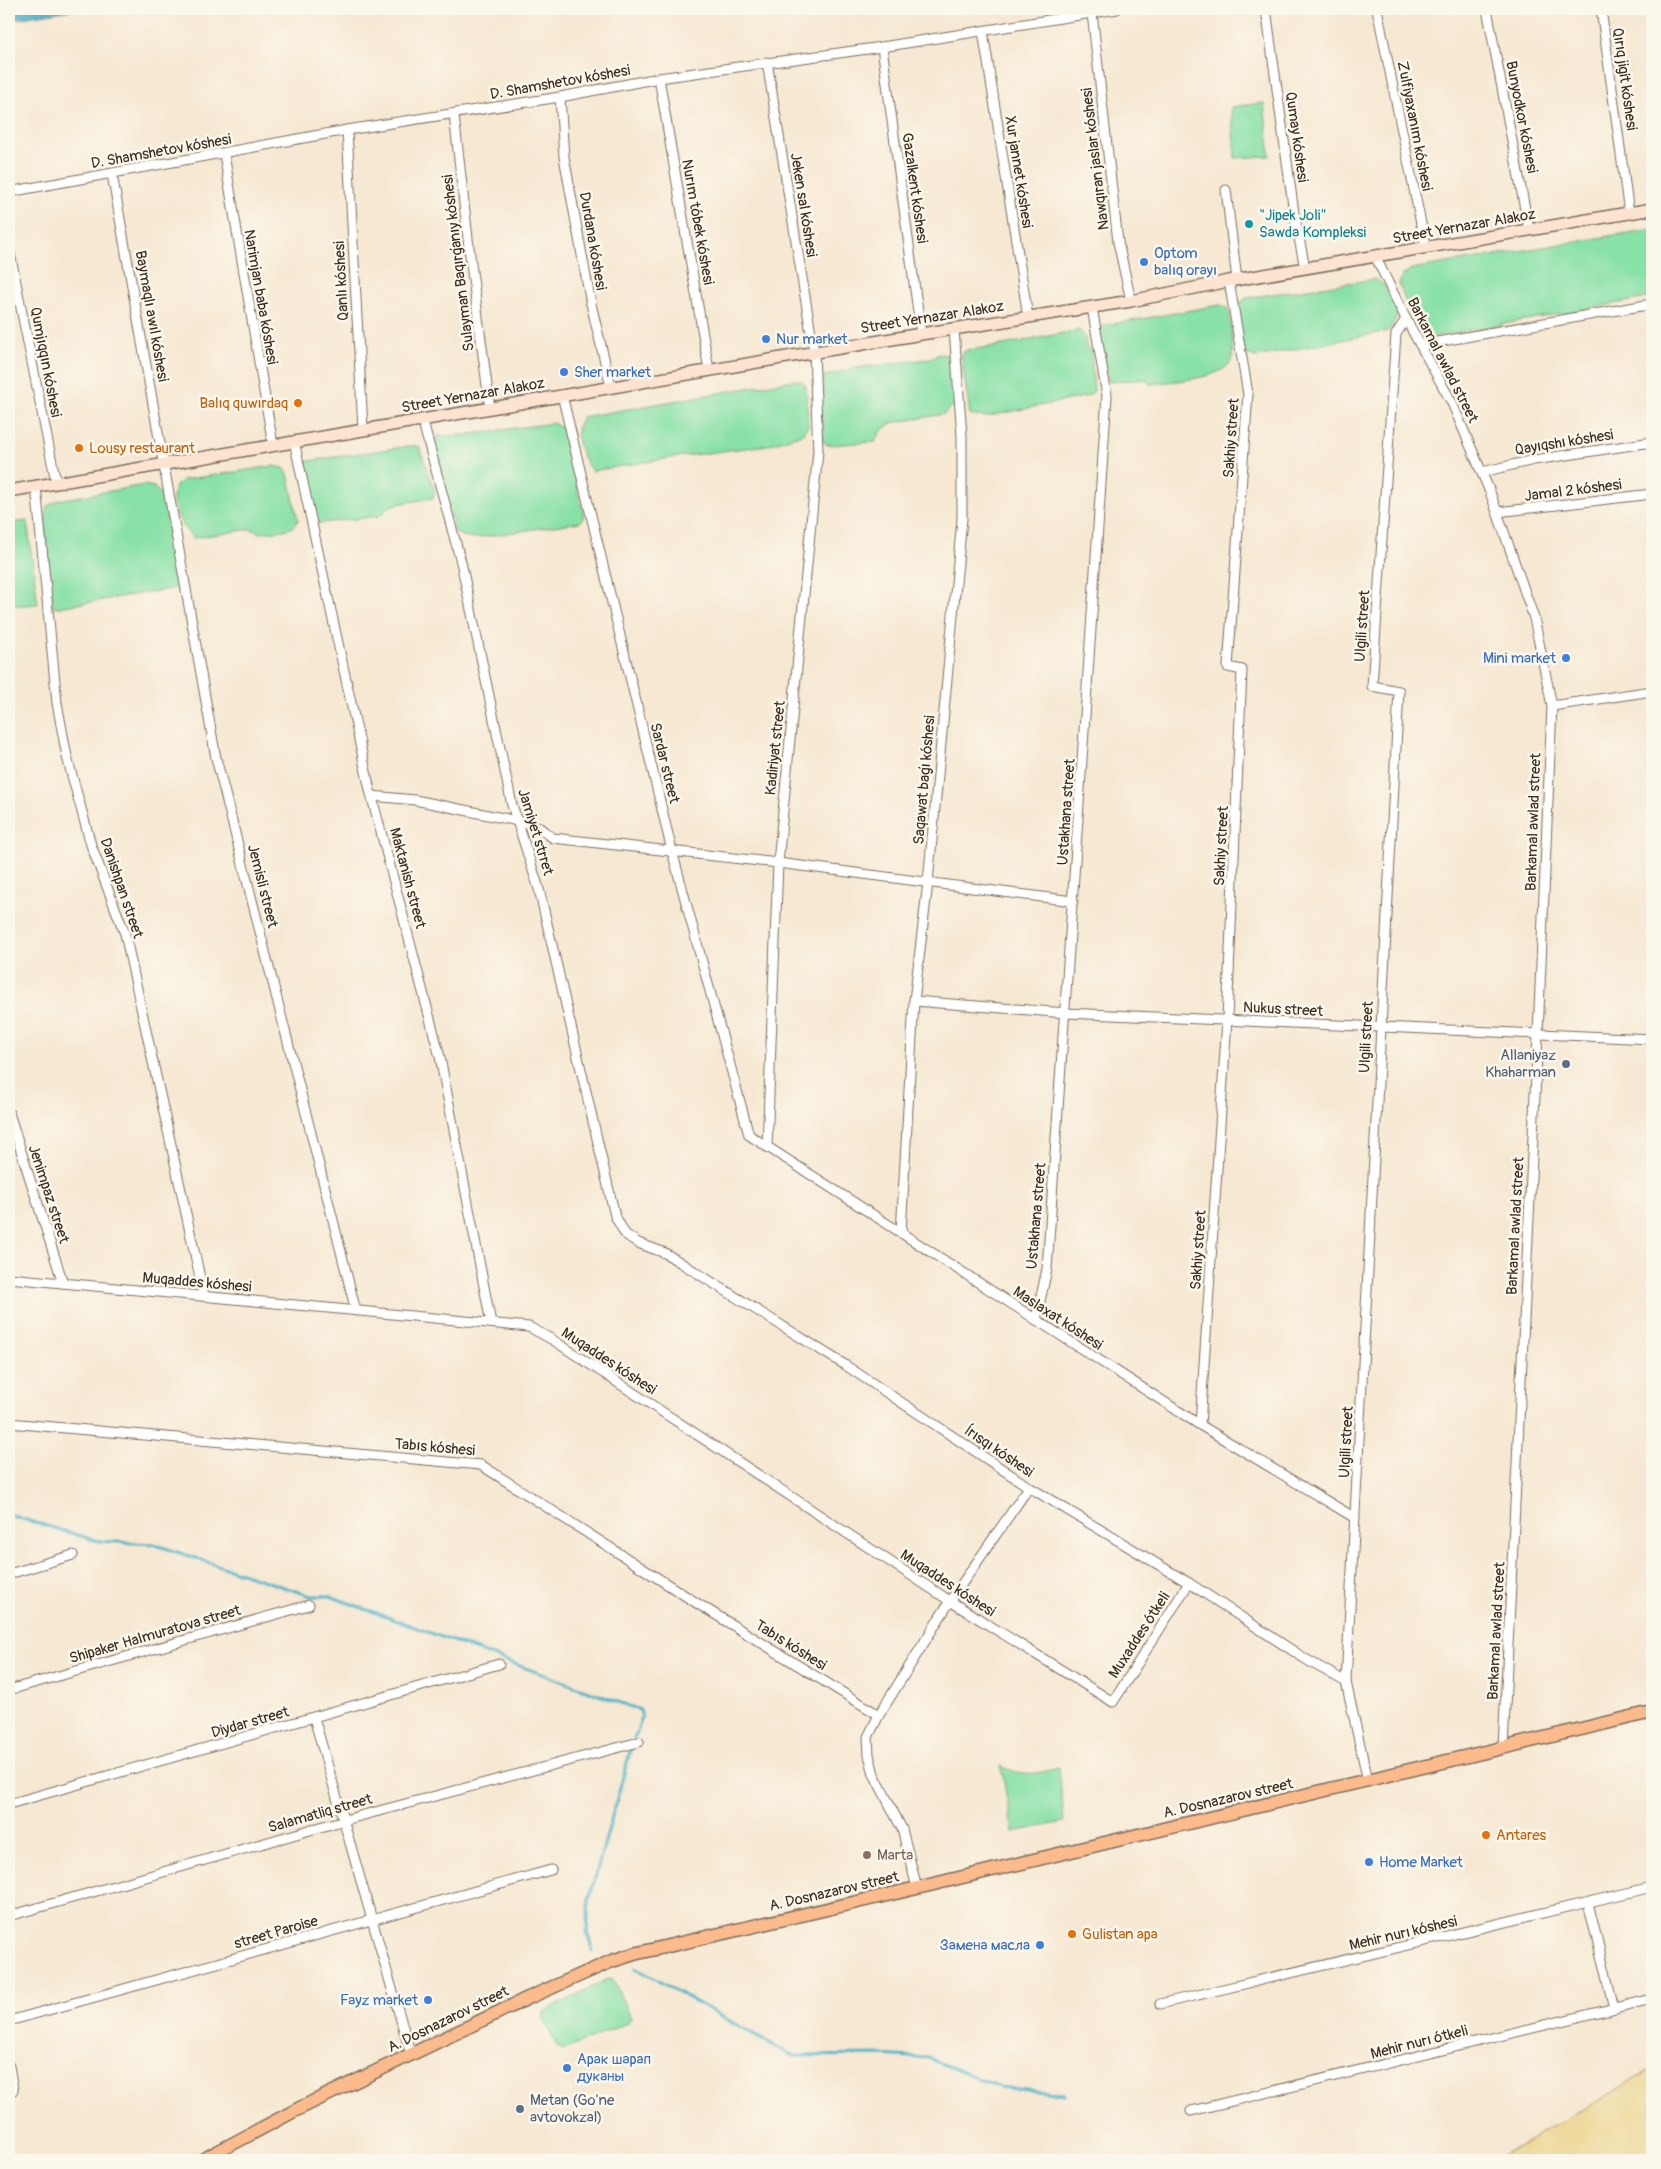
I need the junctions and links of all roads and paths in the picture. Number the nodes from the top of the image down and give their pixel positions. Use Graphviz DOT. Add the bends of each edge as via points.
graph roads {
  1 [pos="1117,9"];
  2 [pos="1266,9"];
  3 [pos="1377,9"];
  4 [pos="1487,9"];
  5 [pos="1601,9"];
  6 [pos="1092,13"];
  7 [pos="983,31"];
  8 [pos="882,47"];
  9 [pos="767,62"];
  10 [pos="659,78"];
  11 [pos="560,98"];
  12 [pos="454,115"];
  13 [pos="347,130"];
  14 [pos="224,154"];
  15 [pos="112,174"];
  16 [pos="1226,190"];
  17 [pos="9,192"];
  18 [pos="1652,210"];
  19 [pos="1630,213"];
  20 [pos="1529,230"];
  21 [pos="9,248"];
  22 [pos="1426,248"];
  23 [pos="1375,256"];
  24 [pos="1305,268"];
  25 [pos="1233,281"];
  26 [pos="1131,301"];
  27 [pos="1652,304"];
  28 [pos="1092,307"];
  29 [pos="1028,317"];
  30 [pos="1406,319"];
  31 [pos="954,329"];
  32 [pos="921,334"];
  33 [pos="1420,345"];
  34 [pos="814,352"];
  35 [pos="709,370"];
  36 [pos="610,387"];
  37 [pos="562,395"];
  38 [pos="490,408"];
  39 [pos="422,419"];
  40 [pos="362,429"];
  41 [pos="294,441"];
  42 [pos="1652,442"];
  43 [pos="272,445"];
  44 [pos="165,463"];
  45 [pos="1482,472"];
  46 [pos="56,482"];
  47 [pos="36,486"];
  48 [pos="9,491"];
  49 [pos="1652,494"];
  50 [pos="1497,512"];
  51 [pos="1652,691"];
  52 [pos="1552,706"];
  53 [pos="372,796"];
  54 [pos="518,821"];
  55 [pos="672,851"];
  56 [pos="778,863"];
  57 [pos="928,882"];
  58 [pos="1073,901"];
  59 [pos="914,1001"];
  60 [pos="1066,1012"];
  61 [pos="1227,1020"];
  62 [pos="1381,1027"];
  63 [pos="1538,1034"];
  64 [pos="1652,1039"];
  65 [pos="9,1114"];
  66 [pos="749,1136"];
  67 [pos="767,1147"];
  68 [pos="901,1233"];
  69 [pos="638,1243"];
  70 [pos="9,1278"];
  71 [pos="63,1283"];
  72 [pos="204,1296"];
  73 [pos="356,1310"];
  74 [pos="1036,1320"];
  75 [pos="491,1323"];
  76 [pos="9,1423"];
  77 [pos="1200,1425"];
  78 [pos="1029,1487"];
  79 [pos="1356,1518"];
  80 [pos="73,1556"];
  81 [pos="9,1574"];
  82 [pos="1189,1583"];
  83 [pos="950,1601"];
  84 [pos="309,1605"];
  85 [pos="499,1664"];
  86 [pos="1346,1682"];
  87 [pos="9,1690"];
  88 [pos="1112,1702"];
  89 [pos="1652,1712"];
  90 [pos="879,1715"];
  91 [pos="314,1718"];
  92 [pos="639,1742"];
  93 [pos="1503,1748"];
  94 [pos="1368,1781"];
  95 [pos="9,1804"];
  96 [pos="345,1820"];
  97 [pos="551,1870"];
  98 [pos="1652,1887"];
  99 [pos="918,1888"];
  100 [pos="1588,1903"];
  101 [pos="9,1916"];
  102 [pos="373,1919"];
  103 [pos="1652,1999"];
  104 [pos="1160,2004"];
  105 [pos="1614,2008"];
  106 [pos="9,2021"];
  107 [pos="411,2056"];
  108 [pos="9,2066"];
  109 [pos="9,2092"];
  110 [pos="1191,2111"];
  111 [pos="202,2160"];
  1 -- 6 [label="street, D. Shamshetov kóshesi"];
  2 -- 24 [label="street, Qumay kóshesi" via="1294,213"];
  3 -- 22 [label="street, Zulfiyaxanım kóshesi"];
  4 -- 20 [label="street, Bunyodkor kóshesi"];
  5 -- 19 [label="street, Qırıq jigit kóshesi"];
  6 -- 7 [label="street, D. Shamshetov kóshesi"];
  6 -- 26 [label="street, Nawqıran jaslar kóshesi" via="1118,242"];
  7 -- 8 [label="street, D. Shamshetov kóshesi"];
  7 -- 29 [label="street, Xur jannet kóshesi"];
  8 -- 9 [label="street, D. Shamshetov kóshesi"];
  8 -- 32 [label="street, Gazalkent kóshesi"];
  9 -- 10 [label="street, D. Shamshetov kóshesi"];
  9 -- 34 [label="street, Jeken sal kóshesi"];
  10 -- 11 [label="street, D. Shamshetov kóshesi"];
  10 -- 35 [label="street, Nurım tóbek kóshesi"];
  11 -- 12 [label="street, D. Shamshetov kóshesi"];
  11 -- 36 [label="street, Durdana kóshesi" via="564,157"];
  12 -- 13 [label="street, D. Shamshetov kóshesi"];
  12 -- 38 [label="street, Sulayman Baqırǵanıy kóshesi"];
  13 -- 14 [label="street, D. Shamshetov kóshesi"];
  13 -- 40 [label="street, Qanlı kóshesi"];
  14 -- 15 [label="street, D. Shamshetov kóshesi"];
  14 -- 43 [label="street, Narimjan baba kóshesi"];
  15 -- 17 [label="street, D. Shamshetov kóshesi"];
  15 -- 44 [label="street, Baymaqlı awıl kóshesi"];
  16 -- 25 [label="street, Sakhiy street"];
  18 -- 19 [label="main road, Street Yernazar Alakoz"];
  19 -- 20 [label="main road, Street Yernazar Alakoz"];
  20 -- 22 [label="main road, Street Yernazar Alakoz"];
  21 -- 46 [label="street, Qumjıqqın kóshesi"];
  22 -- 23 [label="main road, Street Yernazar Alakoz"];
  23 -- 24 [label="main road, Street Yernazar Alakoz"];
  23 -- 30 [label="street, Barkamal awlad street"];
  24 -- 25 [label="main road, Street Yernazar Alakoz"];
  25 -- 26 [label="main road, Street Yernazar Alakoz"];
  25 -- 61 [label="street, Sakhiy street" via="1248,394 1228,667 1242,670"];
  26 -- 28 [label="main road, Street Yernazar Alakoz"];
  27 -- 33 [label="street"];
  28 -- 29 [label="main road, Street Yernazar Alakoz"];
  28 -- 58 [label="street, Ustakhana street" via="1107,396"];
  29 -- 31 [label="main road, Street Yernazar Alakoz"];
  30 -- 33 [label="street, Barkamal awlad street"];
  30 -- 62 [label="street, Ulgili street" via="1396,334 1372,686 1399,691"];
  31 -- 32 [label="main road, Street Yernazar Alakoz"];
  31 -- 57 [label="street, Saqawat baǵı kóshesi" via="962,436 962,519"];
  32 -- 34 [label="main road, Street Yernazar Alakoz"];
  33 -- 45 [label="street, Barkamal awlad street" via="1452,403"];
  34 -- 35 [label="main road, Street Yernazar Alakoz"];
  34 -- 56 [label="street, Kadiriyat street" via="818,451"];
  35 -- 36 [label="main road, Street Yernazar Alakoz"];
  36 -- 37 [label="main road, Street Yernazar Alakoz"];
  37 -- 38 [label="main road, Street Yernazar Alakoz"];
  37 -- 55 [label="street, Sardar street"];
  38 -- 39 [label="main road, Street Yernazar Alakoz"];
  39 -- 40 [label="main road, Street Yernazar Alakoz"];
  39 -- 54 [label="street, Jamiyet strret" via="461,562"];
  40 -- 41 [label="main road, Street Yernazar Alakoz"];
  41 -- 43 [label="main road, Street Yernazar Alakoz"];
  41 -- 53 [label="street, Maktanish street"];
  42 -- 45 [label="street, Qayıqshı kóshesi" via="1534,460"];
  43 -- 44 [label="main road, Street Yernazar Alakoz"];
  44 -- 46 [label="main road, Street Yernazar Alakoz"];
  44 -- 73 [label="street, Jemisli street" via="216,758"];
  45 -- 50 [label="street, Barkamal awlad street"];
  46 -- 47 [label="main road, Street Yernazar Alakoz"];
  47 -- 48 [label="main road, Street Yernazar Alakoz"];
  47 -- 72 [label="street, Danishpan street" via="57,703 67,757 91,845 125,934"];
  49 -- 50 [label="street, Jamal 2 kóshesi"];
  50 -- 52 [label="street, Barkamal awlad street" via="1534,618"];
  51 -- 52 [label="street"];
  52 -- 63 [label="street, Barkamal awlad street"];
  53 -- 54 [label="street" via="415,800"];
  53 -- 75 [label="street, Maktanish street" via="440,1057"];
  54 -- 55 [label="street" via="537,826 553,838"];
  54 -- 69 [label="street, Jamiyet strret" via="539,889 615,1216 624,1234"];
  55 -- 56 [label="street"];
  55 -- 66 [label="street, Sardar street"];
  56 -- 57 [label="street"];
  56 -- 67 [label="street, Kadiriyat street"];
  57 -- 58 [label="street"];
  57 -- 59 [label="street, Saqawat baǵı kóshesi"];
  58 -- 60 [label="street, Ustakhana street"];
  59 -- 60 [label="street, Nukus street"];
  59 -- 68 [label="street, Saqawat baǵı kóshesi"];
  60 -- 61 [label="street, Nukus street"];
  60 -- 74 [label="street, Ustakhana street" via="1047,1269"];
  61 -- 62 [label="street, Nukus street"];
  61 -- 77 [label="street, Sakhiy street"];
  62 -- 63 [label="street, Nukus street"];
  62 -- 79 [label="street, Ulgili street"];
  63 -- 64 [label="street, Nukus street"];
  63 -- 93 [label="street, Barkamal awlad street"];
  65 -- 71 [label="street, Jenimpaz street"];
  66 -- 67 [label="street, Maslaxat kóshesi"];
  67 -- 68 [label="street, Maslaxat kóshesi"];
  68 -- 74 [label="street, Maslaxat kóshesi"];
  69 -- 78 [label="street, Írısqı kóshesi" via="665,1253 845,1365"];
  70 -- 71 [label="street, Muqaddes kóshesi"];
  71 -- 72 [label="street, Muqaddes kóshesi"];
  72 -- 73 [label="street, Muqaddes kóshesi"];
  73 -- 75 [label="street, Muqaddes kóshesi"];
  74 -- 77 [label="street, Maslaxat kóshesi"];
  75 -- 83 [label="street, Muqaddes kóshesi" via="529,1327 553,1340"];
  76 -- 90 [label="street, Tabıs kóshesi" via="481,1465"];
  77 -- 79 [label="street, Maslaxat kóshesi"];
  78 -- 82 [label="street, Írısqı kóshesi"];
  78 -- 83 [label="street"];
  79 -- 86 [label="street, Ulgili street"];
  80 -- 81 [label="street"];
  82 -- 86 [label="street, Írısqı kóshesi"];
  82 -- 88 [label="street, Muxaddes ótkeli"];
  83 -- 88 [label="street, Muqaddes kóshesi"];
  83 -- 90 [label="street"];
  84 -- 87 [label="street, Shipaker Halmuratova street"];
  85 -- 91 [label="street, Diydar street"];
  86 -- 94 [label="street, Ulgili street"];
  89 -- 93 [label="main road, A. Dosnazarov street"];
  90 -- 99 [label="street" via="868,1737 869,1755 874,1774 902,1829"];
  91 -- 95 [label="street, Diydar street"];
  91 -- 96 [label="street"];
  92 -- 96 [label="street, Salamatliq street"];
  93 -- 94 [label="main road, A. Dosnazarov street"];
  94 -- 99 [label="main road, A. Dosnazarov street"];
  96 -- 101 [label="street, Salamatliq street"];
  96 -- 102 [label="street"];
  97 -- 102 [label="street, street Paroise"];
  98 -- 100 [label="street, Mehir nurı kóshesi"];
  99 -- 107 [label="main road, A. Dosnazarov street" via="612,1961"];
  100 -- 104 [label="street, Mehir nurı kóshesi"];
  100 -- 105 [label="street"];
  102 -- 106 [label="street, street Paroise"];
  102 -- 107 [label="street"];
  103 -- 105 [label="street, Mehir nurı ótkeli"];
  105 -- 110 [label="street, Mehir nurı ótkeli"];
  107 -- 111 [label="main road, A. Dosnazarov street" via="298,2109"];
  108 -- 109 [label="street" via="13,2090"];
}
